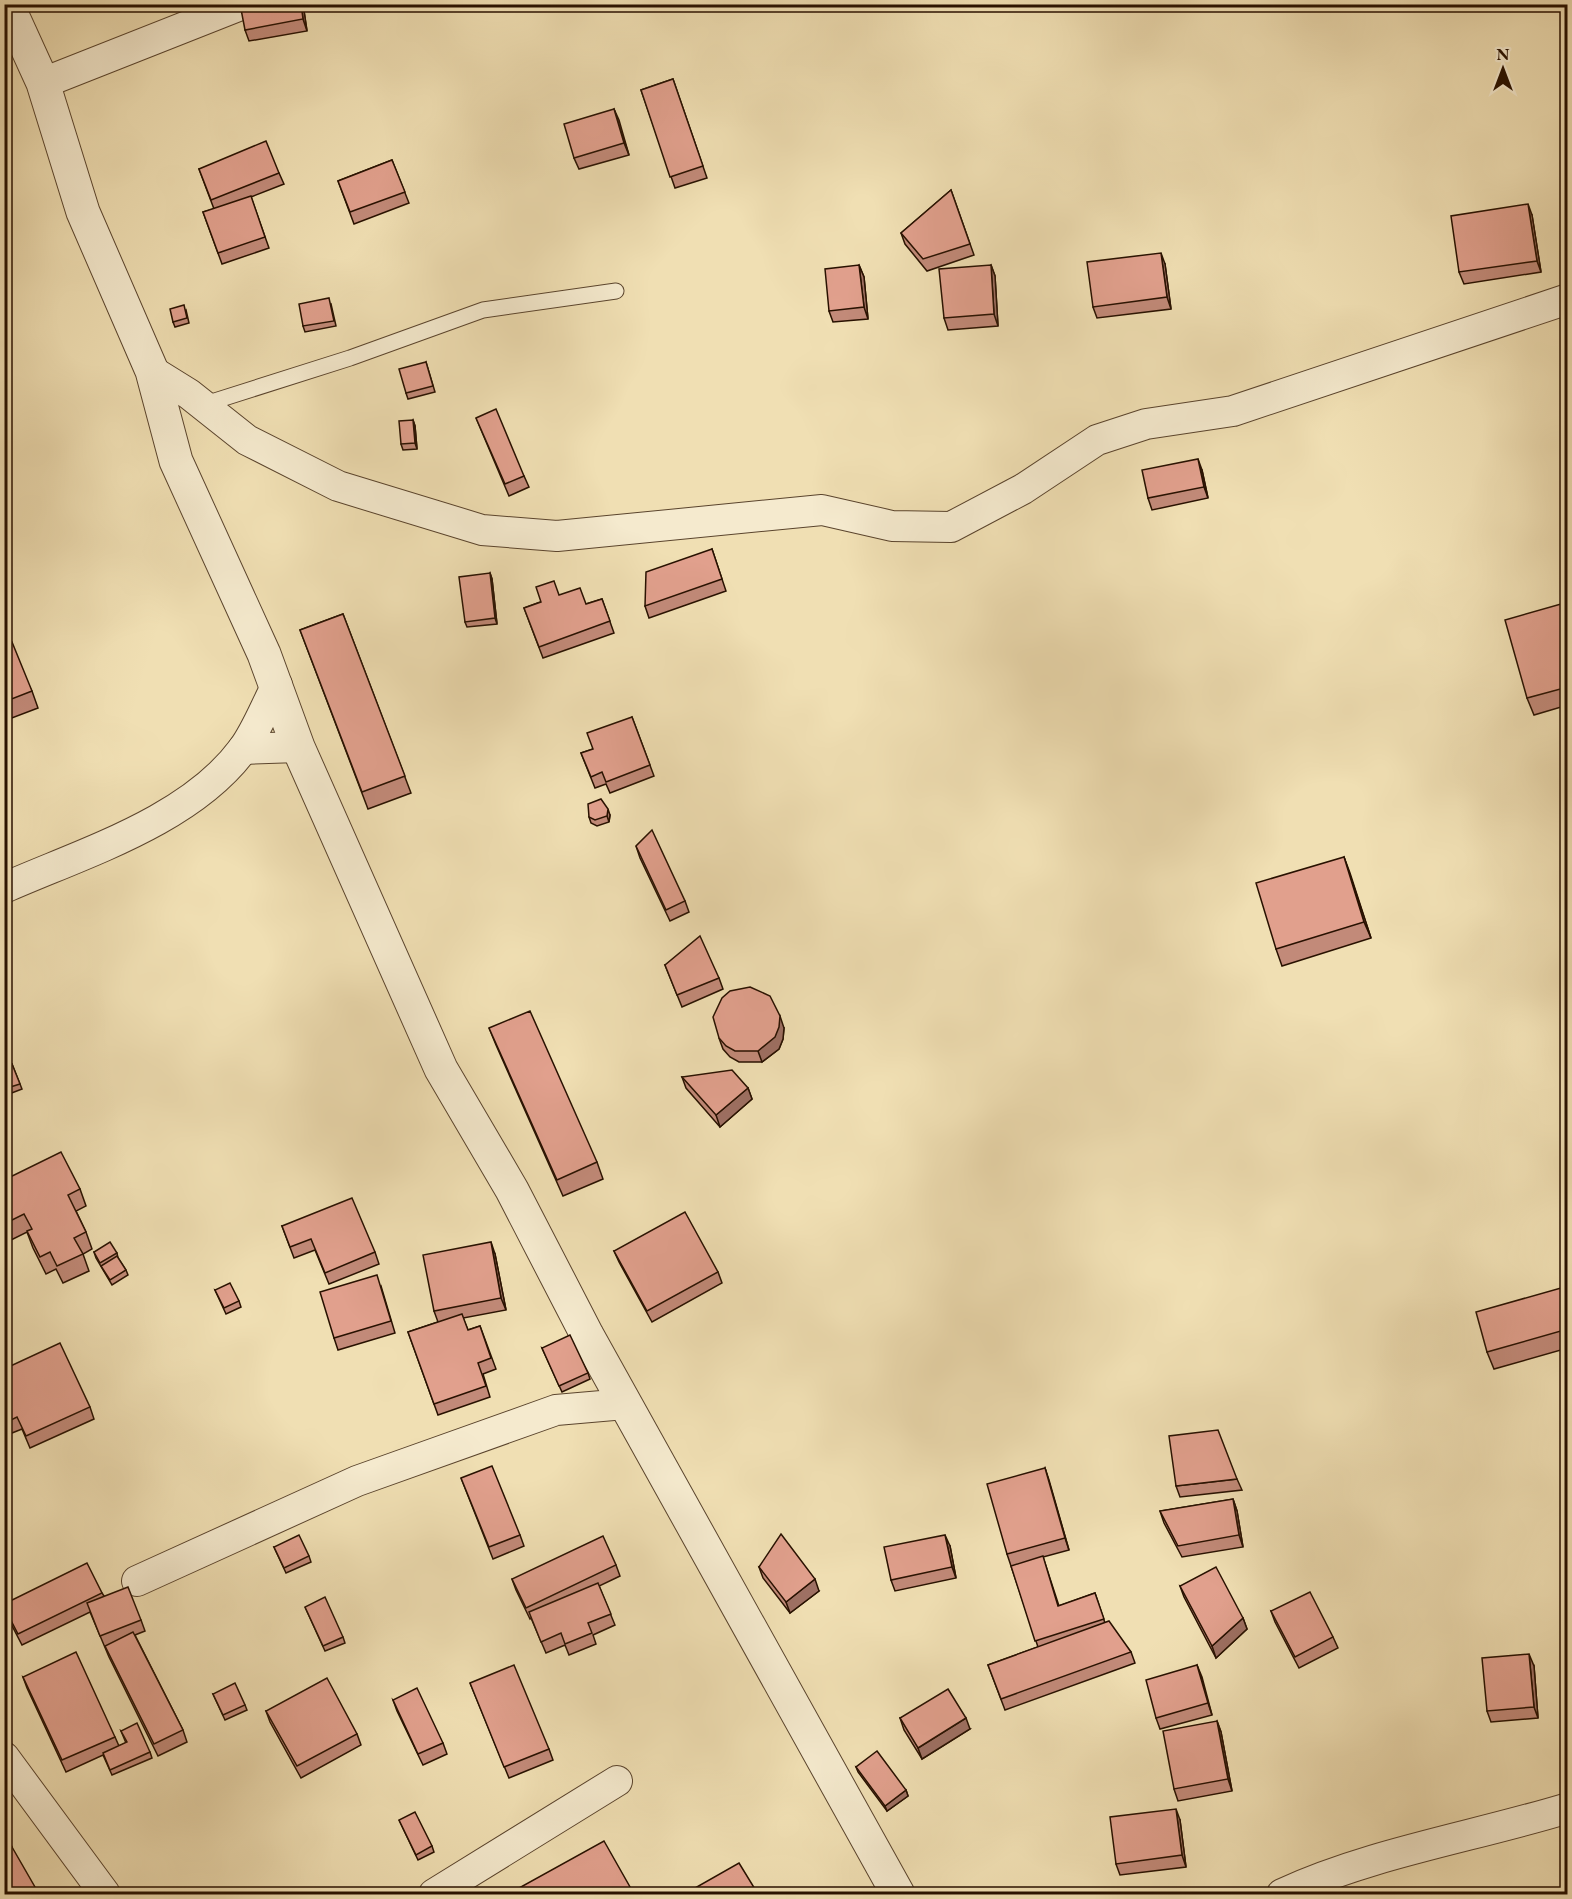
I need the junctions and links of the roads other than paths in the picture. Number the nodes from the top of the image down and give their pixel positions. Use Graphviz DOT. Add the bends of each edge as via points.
graph roads {
  1 [pos="7,4"];
  2 [pos="243,4"];
  3 [pos="43,82"];
  4 [pos="616,291"];
  5 [pos="1568,298"];
  6 [pos="152,371"];
  7 [pos="202,405"];
  8 [pos="277,685"];
  9 [pos="298,747"];
  10 [pos="243,749"];
  11 [pos="4,888"];
  12 [pos="625,1404"];
  13 [pos="137,1581"];
  14 [pos="4,1757"];
  15 [pos="617,1781"];
  16 [pos="1568,1808"];
  17 [pos="105,1894"];
  18 [pos="434,1894"];
  19 [pos="898,1894"];
  20 [pos="1282,1894"];
  1 -- 3 [label="street"];
  2 -- 3 [label="street"];
  3 -- 6 [label="street" via="83,212"];
  4 -- 7 [label="lane" via="483,310"];
  5 -- 7 [label="street" via="1233,411 1146,424 1097,440 1023,489 951,527 892,526 822,510 557,536 482,530 338,486 247,440"];
  6 -- 7 [label="street"];
  6 -- 8 [label="street" via="176,461"];
  8 -- 9 [label="street"];
  8 -- 10 [label="street"];
  9 -- 10 [label="street"];
  9 -- 12 [label="street" via="441,1069 512,1190"];
  10 -- 11 [label="street" via="207,787 168,816"];
  12 -- 13 [label="street" via="556,1410 368,1477"];
  12 -- 19 [label="street"];
  14 -- 17 [label="street"];
  15 -- 18 [label="street"];
  16 -- 20 [label="street" via="1373,1863"];
}
